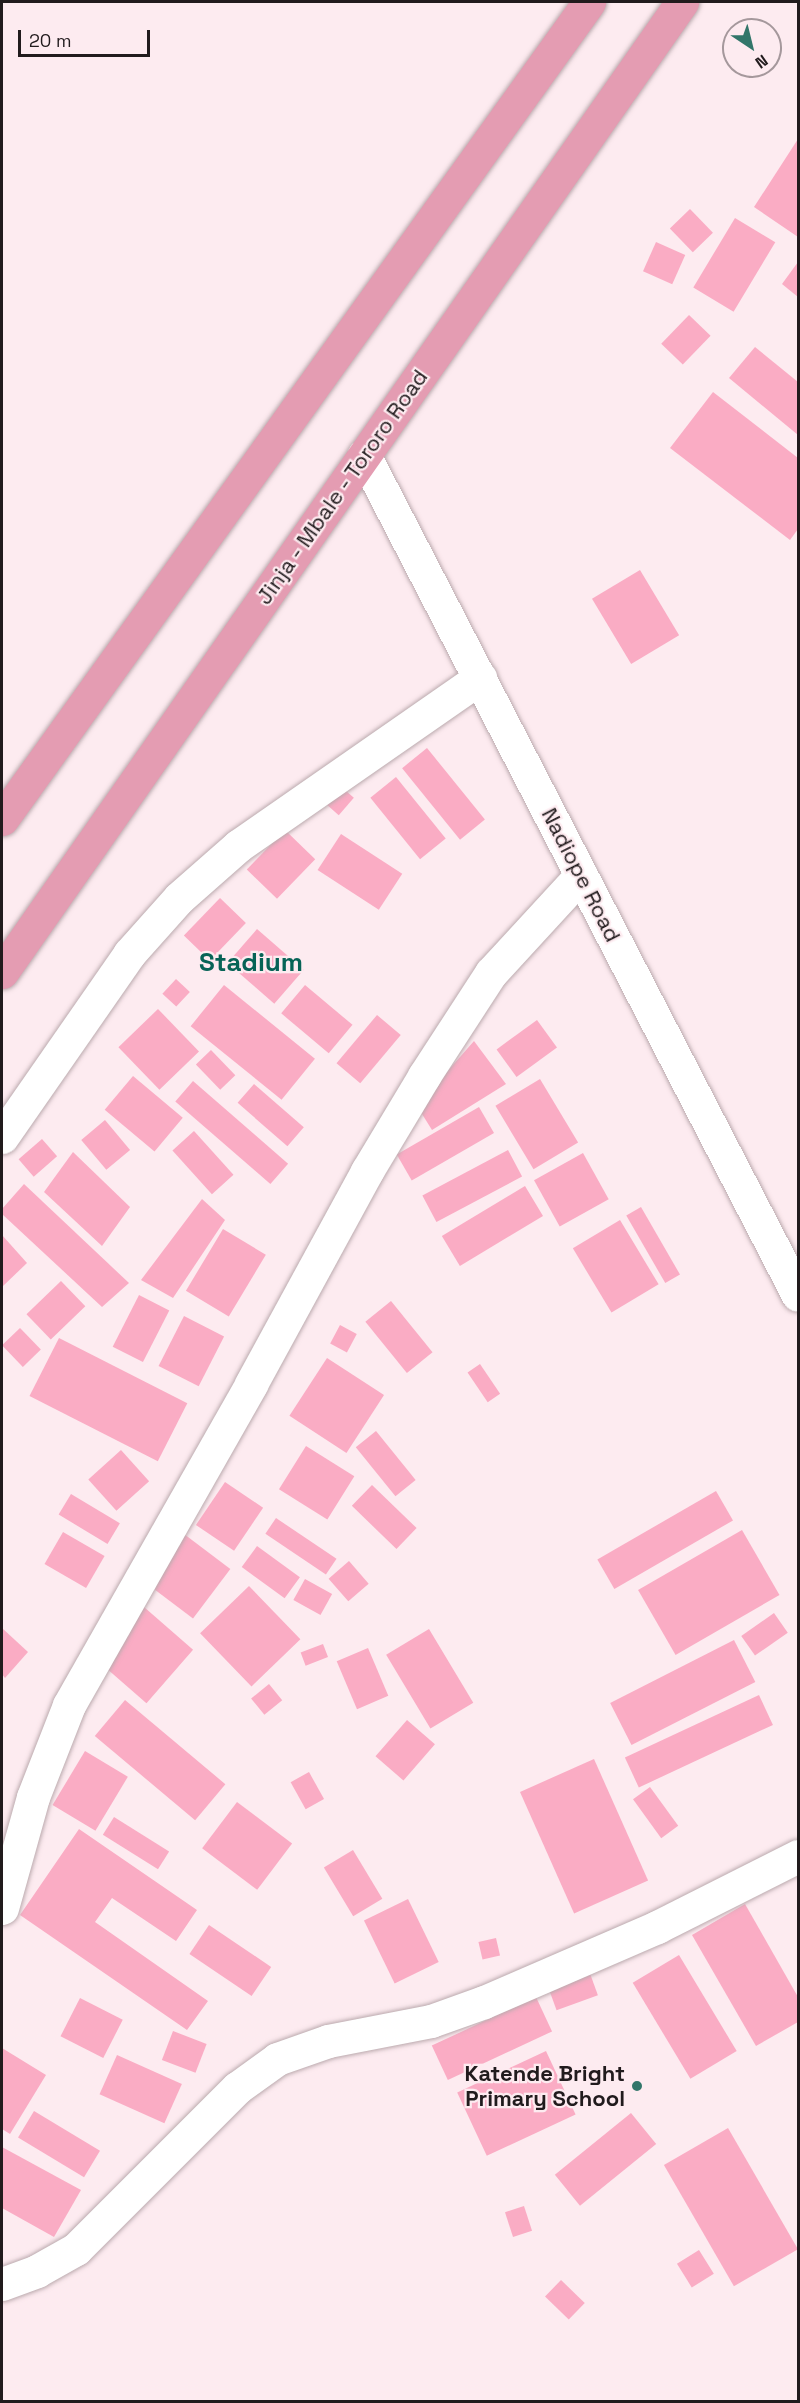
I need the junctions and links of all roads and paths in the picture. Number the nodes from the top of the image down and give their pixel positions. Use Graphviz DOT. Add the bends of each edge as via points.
graph roads {
  1 [pos="589,2"];
  2 [pos="682,2"];
  3 [pos="364,455"];
  4 [pos="480,678"];
  5 [pos="2,819"];
  6 [pos="581,875"];
  7 [pos="2,972"];
  8 [pos="2,1137"];
  9 [pos="798,1295"];
  10 [pos="798,1856"];
  11 [pos="2,1908"];
  12 [pos="2,2284"];
  1 -- 5 [label="highway"];
  2 -- 3 [label="highway, Jinja - Mbale - Tororo Road"];
  3 -- 4 [label="street, Nadiope Road"];
  3 -- 7 [label="highway, Jinja - Mbale - Tororo Road"];
  4 -- 6 [label="street, Nadiope Road"];
  4 -- 8 [label="street" via="238,846 179,898 129,954"];
  6 -- 9 [label="street, Nadiope Road"];
  6 -- 11 [label="street" via="491,973 366,1171 251,1384 69,1705 33,1797"];
  10 -- 12 [label="street" via="657,1927 484,2002 431,2021 328,2041 277,2059 237,2088 76,2249 37,2271"];
}
